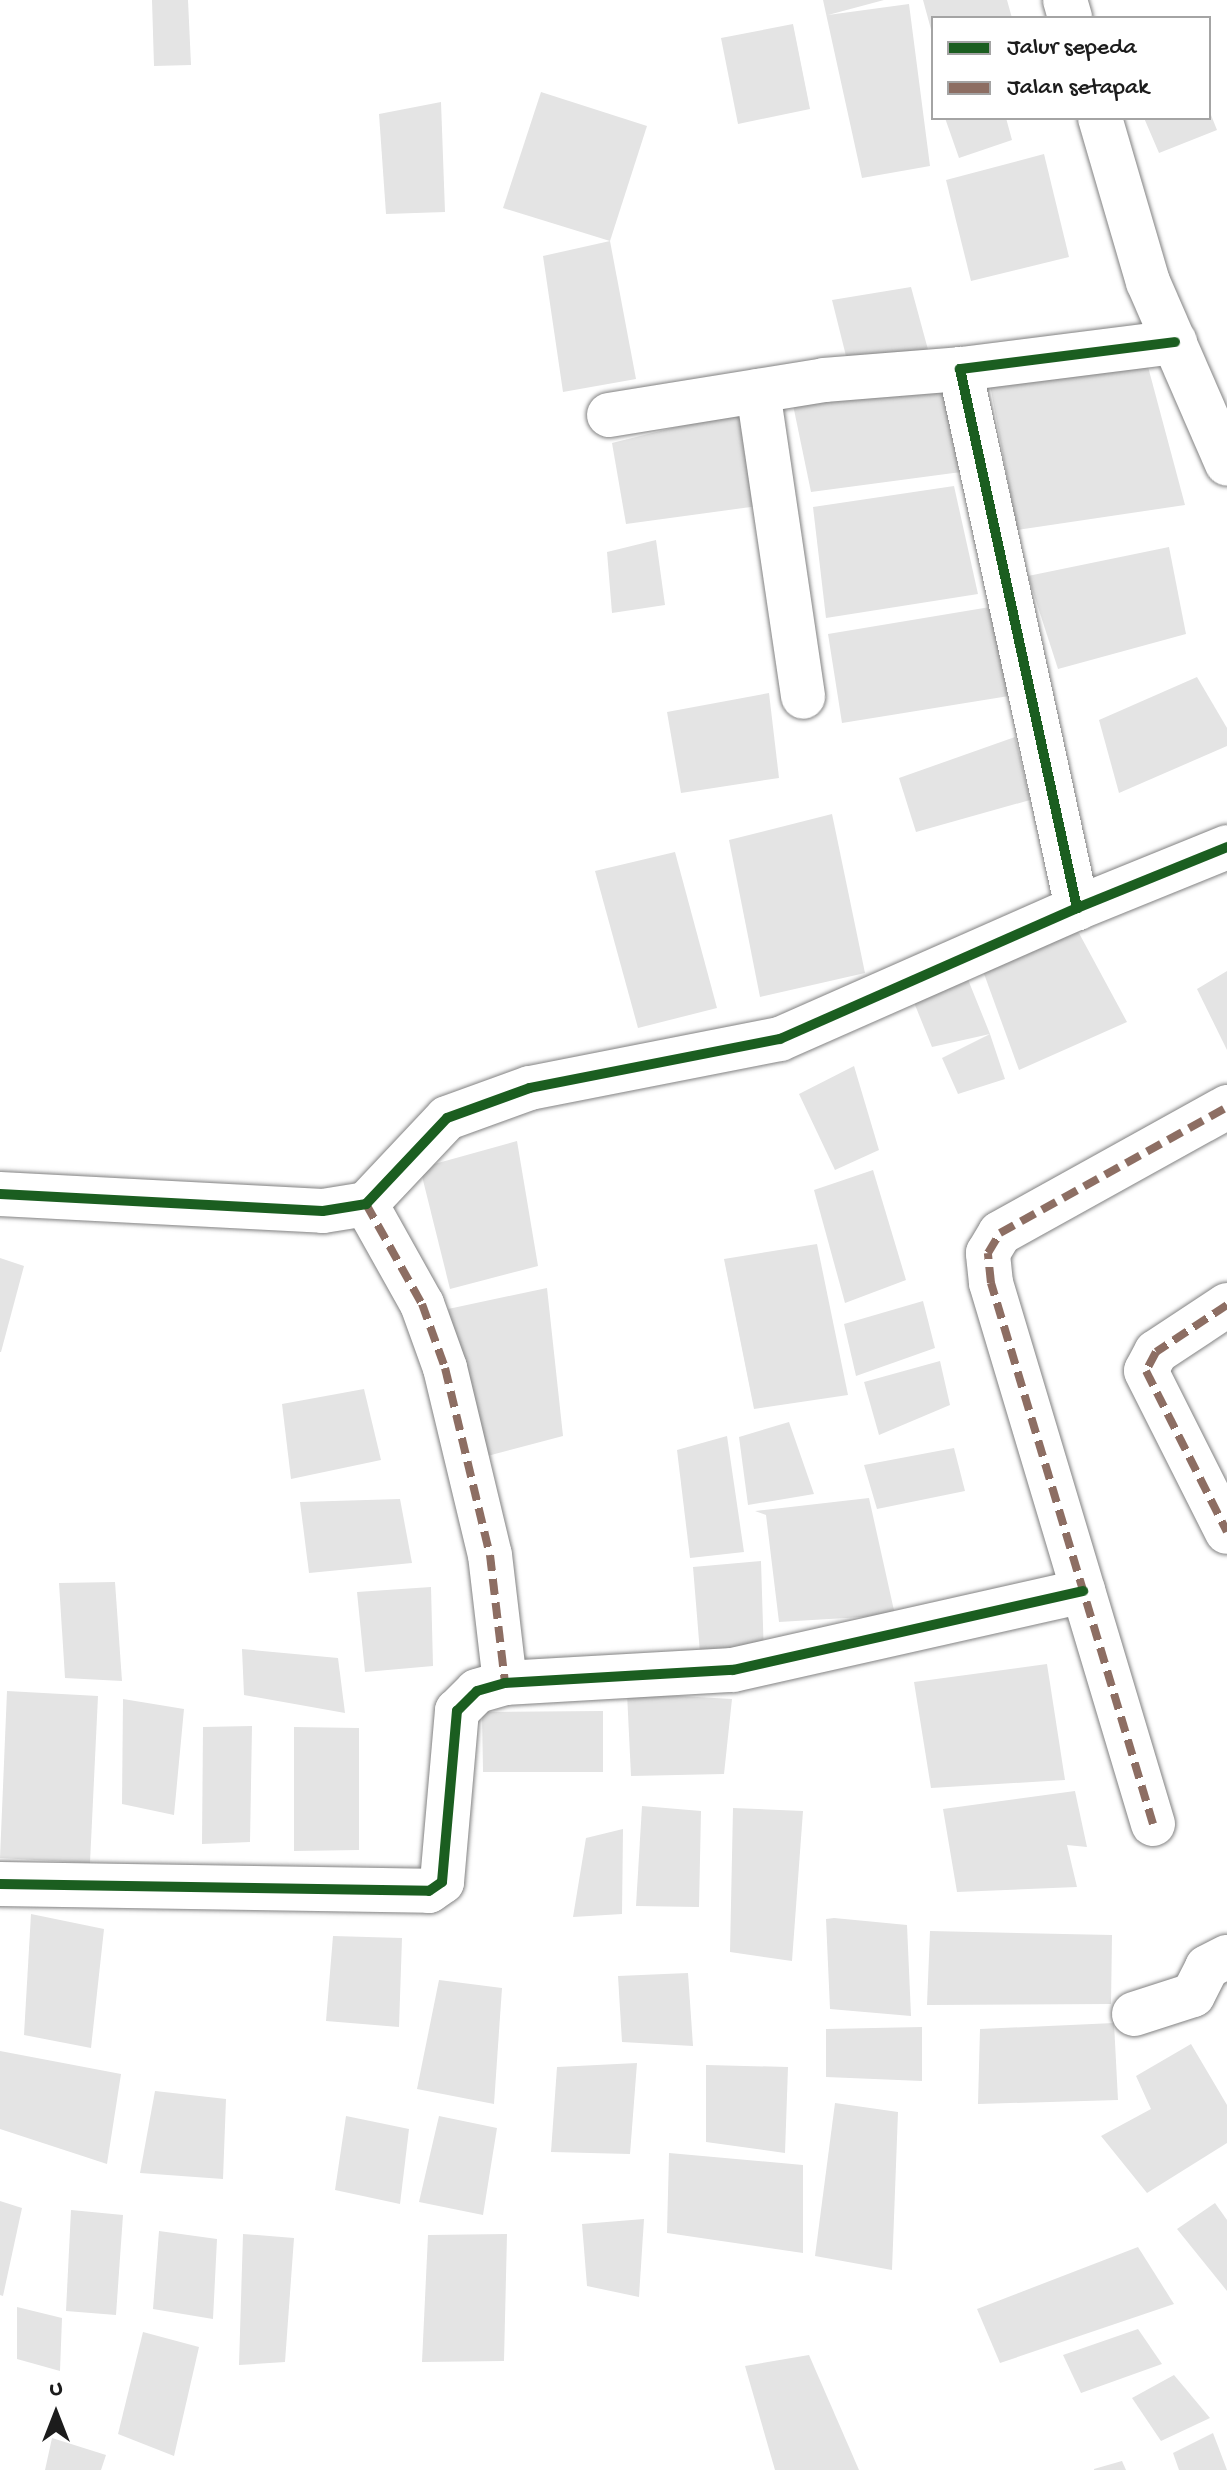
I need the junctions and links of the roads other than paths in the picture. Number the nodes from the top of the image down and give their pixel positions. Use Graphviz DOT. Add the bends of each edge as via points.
graph roads {
  1 [pos="1101,120"];
  2 [pos="1175,342"];
  3 [pos="960,369"];
  4 [pos="758,391"];
  5 [pos="609,415"];
  6 [pos="1227,464"];
  7 [pos="803,697"];
  8 [pos="1227,847"];
  9 [pos="1077,908"];
  10 [pos="1227,1107"];
  11 [pos="0,1194"];
  12 [pos="366,1204"];
  13 [pos="1227,1305"];
  14 [pos="1227,1532"];
  15 [pos="1083,1591"];
  16 [pos="505,1683"];
  17 [pos="1153,1824"];
  18 [pos="0,1884"];
  19 [pos="1227,1957"];
  20 [pos="1134,2014"];
  1 -- 2 [label="street" via="1148,282"];
  2 -- 3 [label="street"];
  2 -- 6 [label="street"];
  3 -- 4 [label="street"];
  3 -- 9 [label="street"];
  4 -- 5 [label="street"];
  4 -- 7 [label="street"];
  8 -- 9 [label="street"];
  9 -- 12 [label="street" via="780,1039 530,1088 447,1118"];
  10 -- 15 [label="street" via="1000,1233 988,1253 991,1283"];
  11 -- 12 [label="street" via="323,1211"];
  12 -- 16 [label="street" via="422,1304 445,1368 490,1555"];
  13 -- 14 [label="street" via="1156,1352 1146,1371"];
  15 -- 16 [label="street" via="733,1670"];
  15 -- 17 [label="street"];
  16 -- 18 [label="street" via="477,1691 457,1711 442,1882 437,1888"];
  19 -- 20 [label="street" via="1207,1967 1193,1995"];
}
